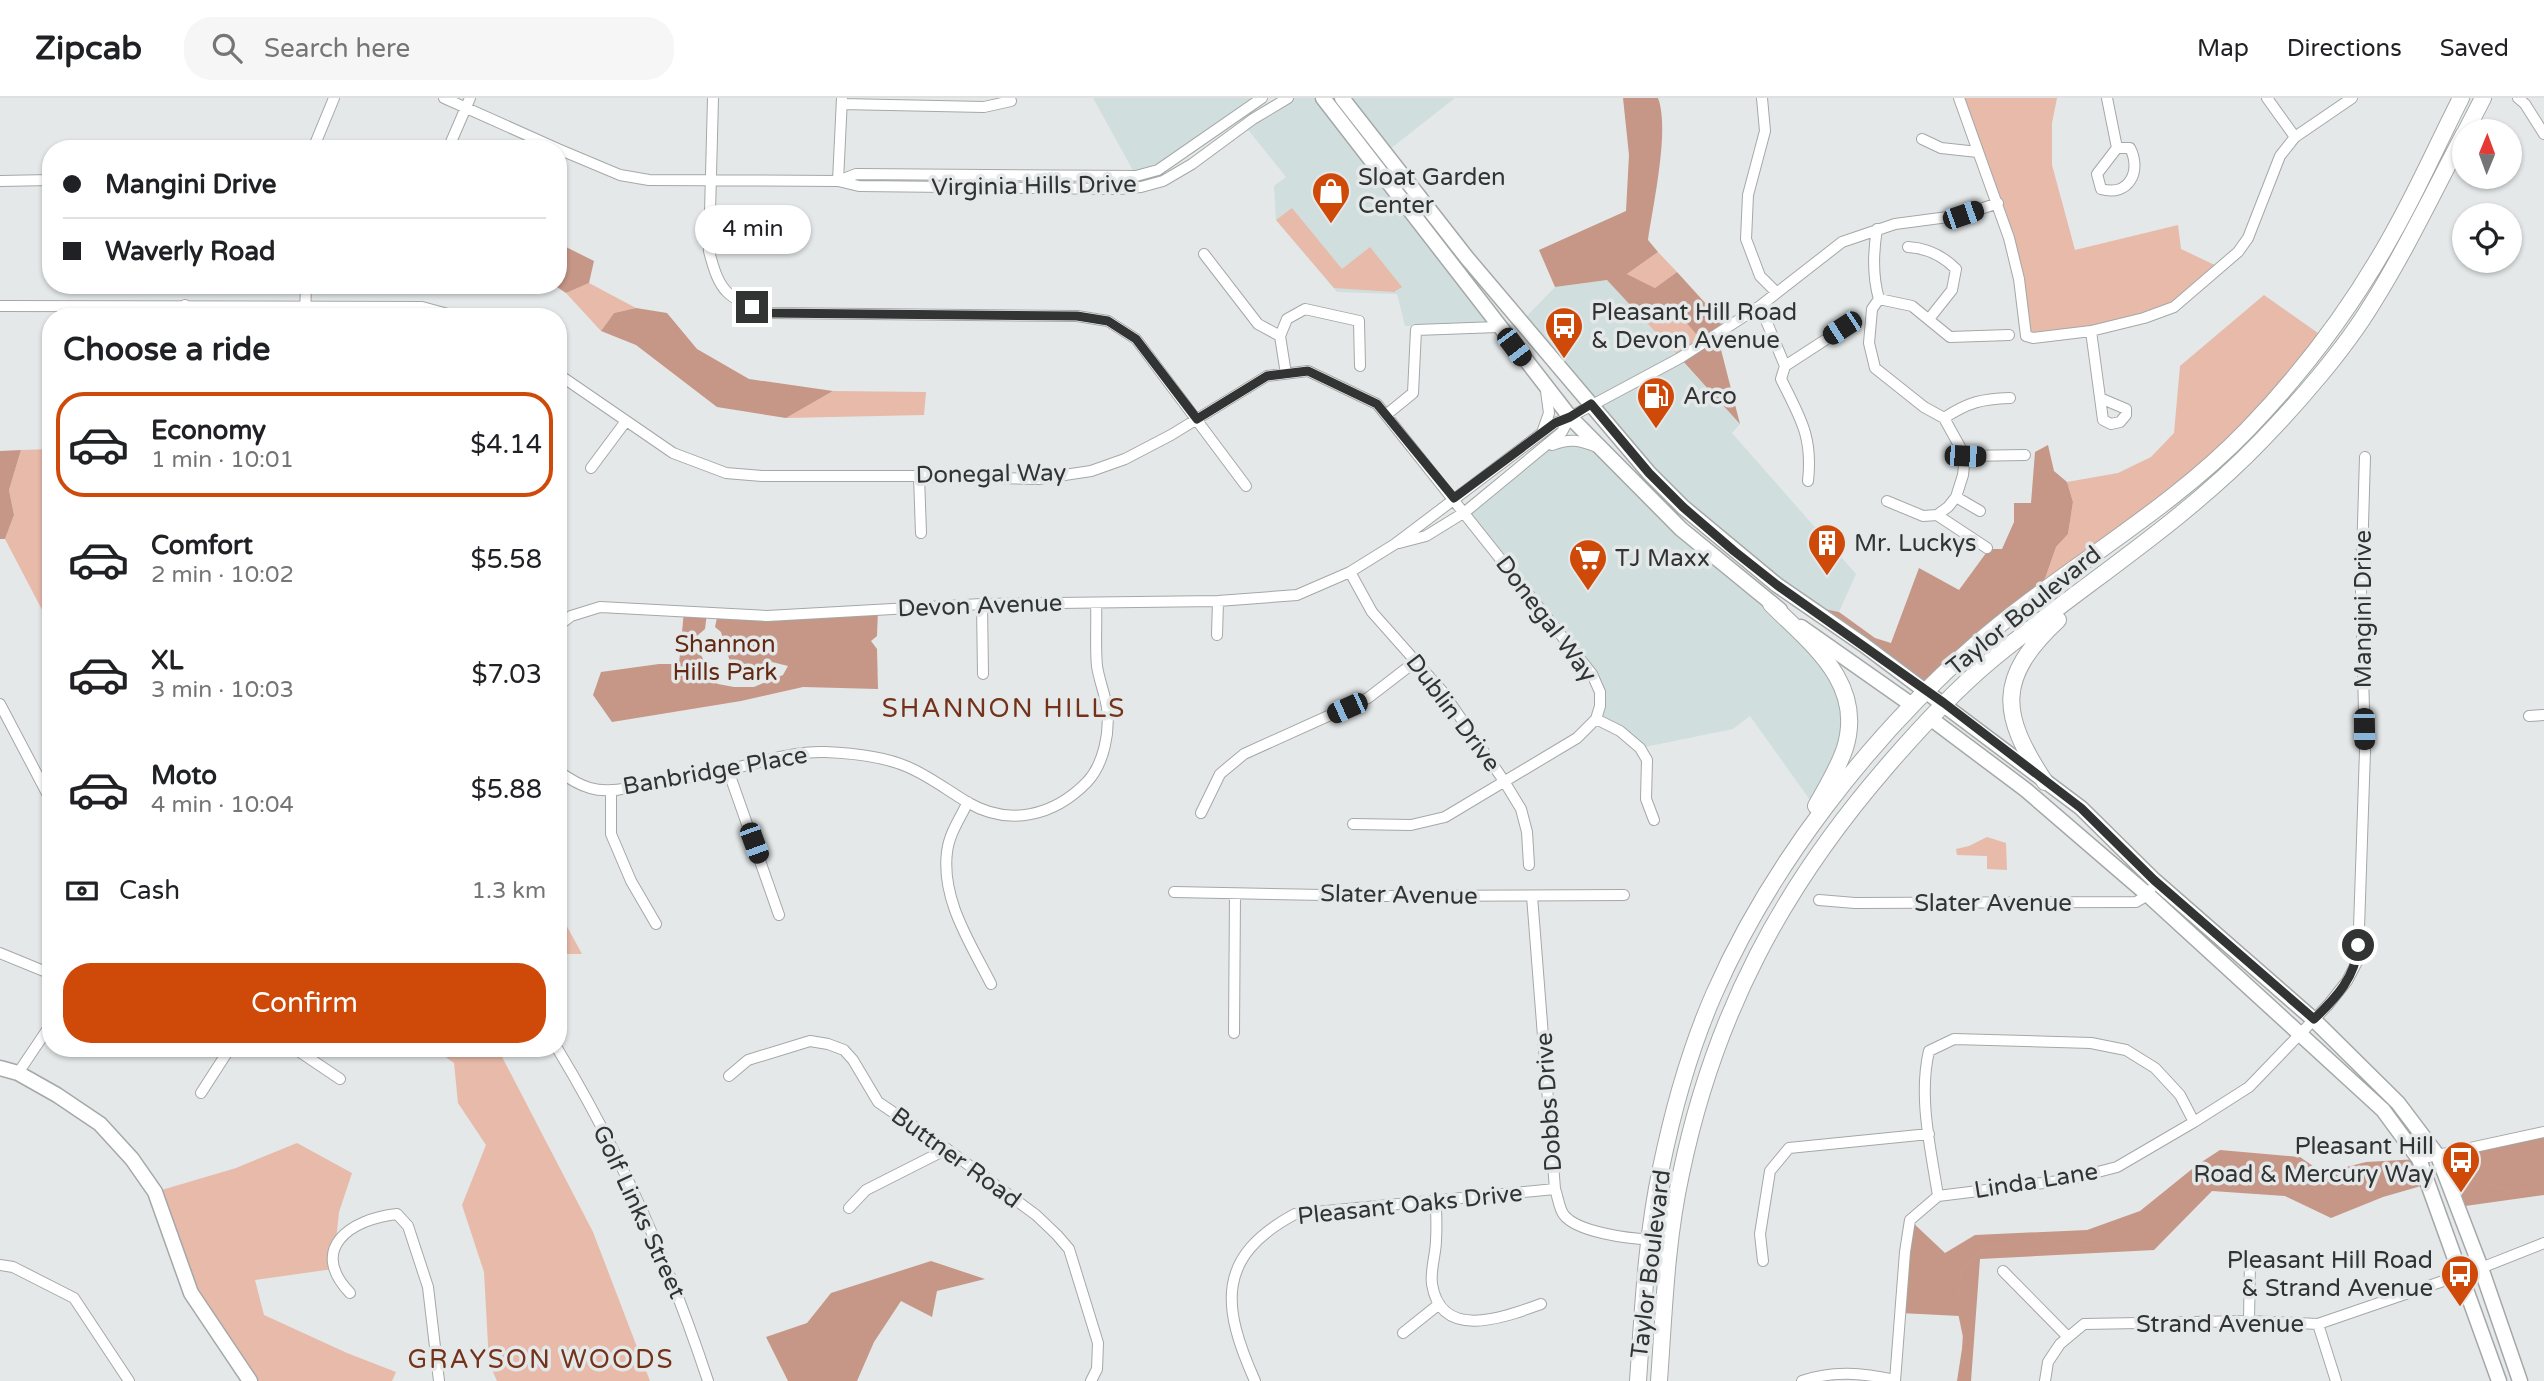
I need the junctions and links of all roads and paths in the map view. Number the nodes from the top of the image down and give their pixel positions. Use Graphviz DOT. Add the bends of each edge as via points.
graph roads {
  1 [pos="334,98"];
  2 [pos="444,98"];
  3 [pos="713,98"];
  4 [pos="1262,98"];
  5 [pos="1288,98"];
  6 [pos="1323,98"];
  7 [pos="1342,98"];
  8 [pos="1762,98"];
  9 [pos="1959,98"];
  10 [pos="2107,98"];
  11 [pos="2267,98"];
  12 [pos="2352,98"];
  13 [pos="2461,98"];
  14 [pos="2483,98"];
  15 [pos="2518,98"];
  16 [pos="842,101"];
  17 [pos="1011,101"];
  18 [pos="468,103"];
  19 [pos="2472,119"];
  20 [pos="2542,126"];
  21 [pos="2295,137"];
  22 [pos="1922,139"];
  23 [pos="317,140"];
  24 [pos="452,140"];
  25 [pos="540,140"];
  26 [pos="2117,148"];
  27 [pos="1978,152"];
  28 [pos="567,153"];
  29 [pos="2452,158"];
  30 [pos="42,180"];
  31 [pos="0,181"];
  32 [pos="838,181"];
  33 [pos="710,182"];
  34 [pos="1998,202"];
  35 [pos="1877,229"];
  36 [pos="1908,247"];
  37 [pos="1204,254"];
  38 [pos="1776,292"];
  39 [pos="1879,299"];
  40 [pos="185,305"];
  41 [pos="0,306"];
  42 [pos="1760,306"];
  43 [pos="245,308"];
  44 [pos="393,308"];
  45 [pos="426,308"];
  46 [pos="1929,319"];
  47 [pos="1498,327"];
  48 [pos="1842,328"];
  49 [pos="2091,331"];
  50 [pos="2009,335"];
  51 [pos="1280,336"];
  52 [pos="1360,366"];
  53 [pos="1785,366"];
  54 [pos="1286,373"];
  55 [pos="567,380"];
  56 [pos="1545,387"];
  57 [pos="2010,398"];
  58 [pos="2101,398"];
  59 [pos="1591,404"];
  60 [pos="1386,415"];
  61 [pos="1570,417"];
  62 [pos="1944,418"];
  63 [pos="1197,419"];
  64 [pos="626,421"];
  65 [pos="1536,438"];
  66 [pos="1597,447"];
  67 [pos="1542,449"];
  68 [pos="2025,454"];
  69 [pos="1965,456"];
  70 [pos="2365,457"];
  71 [pos="591,468"];
  72 [pos="919,476"];
  73 [pos="1808,481"];
  74 [pos="1246,486"];
  75 [pos="1956,497"];
  76 [pos="1454,498"];
  77 [pos="1887,501"];
  78 [pos="1980,511"];
  79 [pos="1465,512"];
  80 [pos="1937,515"];
  81 [pos="921,533"];
  82 [pos="1395,544"];
  83 [pos="1987,548"];
  84 [pos="1350,572"];
  85 [pos="2097,578"];
  86 [pos="1218,601"];
  87 [pos="1096,603"];
  88 [pos="982,604"];
  89 [pos="1770,604"];
  90 [pos="567,619"];
  91 [pos="1217,635"];
  92 [pos="1416,661"];
  93 [pos="983,674"];
  94 [pos="1924,691"];
  95 [pos="1944,703"];
  96 [pos="0,705"];
  97 [pos="1912,705"];
  98 [pos="2544,715"];
  99 [pos="2529,716"];
  100 [pos="1596,719"];
  101 [pos="1930,719"];
  102 [pos="728,770"];
  103 [pos="567,778"];
  104 [pos="1504,781"];
  105 [pos="2045,782"];
  106 [pos="42,784"];
  107 [pos="611,790"];
  108 [pos="968,802"];
  109 [pos="1201,813"];
  110 [pos="1654,820"];
  111 [pos="1353,824"];
  112 [pos="1529,865"];
  113 [pos="1782,870"];
  114 [pos="2154,880"];
  115 [pos="1174,892"];
  116 [pos="1235,894"];
  117 [pos="1624,895"];
  118 [pos="2148,895"];
  119 [pos="1532,896"];
  120 [pos="1819,900"];
  121 [pos="779,915"];
  122 [pos="656,923"];
  123 [pos="0,953"];
  124 [pos="42,970"];
  125 [pos="991,984"];
  126 [pos="2314,1019"];
  127 [pos="1234,1033"];
  128 [pos="2301,1034"];
  129 [pos="42,1037"];
  130 [pos="224,1057"];
  131 [pos="308,1057"];
  132 [pos="562,1057"];
  133 [pos="0,1068"];
  134 [pos="18,1073"];
  135 [pos="729,1076"];
  136 [pos="340,1079"];
  137 [pos="201,1093"];
  138 [pos="2194,1122"];
  139 [pos="2544,1132"];
  140 [pos="1929,1134"];
  141 [pos="947,1149"];
  142 [pos="2438,1156"];
  143 [pos="2419,1159"];
  144 [pos="1555,1189"];
  145 [pos="1938,1196"];
  146 [pos="1436,1202"];
  147 [pos="849,1208"];
  148 [pos="1649,1239"];
  149 [pos="2544,1243"];
  150 [pos="2250,1259"];
  151 [pos="1763,1261"];
  152 [pos="0,1265"];
  153 [pos="2482,1268"];
  154 [pos="2003,1271"];
  155 [pos="2462,1274"];
  156 [pos="350,1293"];
  157 [pos="1541,1304"];
  158 [pos="1438,1305"];
  159 [pos="2249,1321"];
  160 [pos="2318,1324"];
  161 [pos="1403,1333"];
  162 [pos="2068,1337"];
  163 [pos="1895,1380"];
  164 [pos="128,1381"];
  165 [pos="250,1381"];
  166 [pos="439,1381"];
  167 [pos="708,1381"];
  168 [pos="1091,1381"];
  169 [pos="1255,1381"];
  170 [pos="1638,1381"];
  171 [pos="1659,1381"];
  172 [pos="1802,1381"];
  173 [pos="2045,1381"];
  174 [pos="2336,1381"];
  175 [pos="2499,1381"];
  176 [pos="2520,1381"];
  1 -- 23 [label="street"];
  2 -- 18 [label="street, Virginia Hills Drive"];
  3 -- 33 [label="street"];
  4 -- 32 [label="street, Virginia Hills Drive" via="1157,170 1136,176 856,174"];
  5 -- 32 [label="street, Virginia Hills Drive" via="1192,164 1163,181 1141,187 859,186"];
  6 -- 47 [label="main road"];
  7 -- 59 [label="main road" via="1467,258"];
  8 -- 38 [label="street" via="1765,131 1748,195 1746,239 1760,276"];
  9 -- 27 [label="street"];
  10 -- 26 [label="street"];
  11 -- 21 [label="street"];
  12 -- 21 [label="street"];
  13 -- 94 [label="main road, Taylor Boulevard" via="2394,232 2354,297 2301,369 2246,431 2184,488 2040,593"];
  14 -- 19 [label="main road, Taylor Boulevard"];
  15 -- 20 [label="street"];
  16 -- 17 [label="street" via="984,107"];
  16 -- 32 [label="street"];
  18 -- 24 [label="street"];
  18 -- 25 [label="street, Virginia Hills Drive"];
  21 -- 49 [label="street" via="2280,156 2248,238 2238,252 2174,307"];
  22 -- 27 [label="street" via="1941,148"];
  26 -- 26 [label="street" via="2130,148 2136,165 2134,176 2110,192 2101,189 2097,174"];
  27 -- 34 [label="street"];
  28 -- 33 [label="street, Virginia Hills Drive" via="620,175"];
  29 -- 85 [label="main road, Taylor Boulevard" via="2370,307 2315,380 2259,443 2195,502"];
  30 -- 31 [label="street"];
  32 -- 33 [label="street, Virginia Hills Drive"];
  33 -- 63 [label="street" via="709,251 726,294 737,301 767,313 1077,316 1108,321 1136,339"];
  34 -- 35 [label="street, Devon Avenue" via="1963,215"];
  34 -- 49 [label="street" via="2019,279 2026,336"];
  35 -- 38 [label="street, Devon Avenue" via="1842,243"];
  35 -- 39 [label="street" via="1873,253"];
  36 -- 46 [label="street" via="1923,248 1956,269 1952,290"];
  37 -- 51 [label="street" via="1258,324"];
  38 -- 42 [label="street, Devon Avenue"];
  39 -- 46 [label="street" via="1912,306"];
  39 -- 62 [label="street" via="1872,309 1869,343 1875,368"];
  40 -- 41 [label="street"];
  40 -- 43 [label="street"];
  42 -- 53 [label="street"];
  42 -- 59 [label="street, Devon Avenue" via="1680,358"];
  44 -- 45 [label="street"];
  46 -- 50 [label="street" via="1951,337"];
  47 -- 56 [label="main road"];
  47 -- 60 [label="street" via="1416,330 1413,393"];
  48 -- 53 [label="street"];
  49 -- 58 [label="street"];
  51 -- 52 [label="street" via="1287,319 1305,309 1359,321"];
  51 -- 54 [label="street"];
  53 -- 73 [label="street" via="1781,379 1811,455"];
  54 -- 60 [label="street, Donegal Way" via="1308,371 1377,404"];
  54 -- 63 [label="street, Donegal Way" via="1267,376"];
  55 -- 64 [label="street, Donegal Way"];
  56 -- 61 [label="main road"];
  56 -- 65 [label="street" via="1549,414"];
  57 -- 62 [label="street" via="1980,399"];
  59 -- 61 [label="street, Devon Avenue"];
  59 -- 94 [label="main road" via="1649,473 1734,551"];
  60 -- 76 [label="street, Donegal Way"];
  61 -- 65 [label="street, Devon Avenue"];
  61 -- 66 [label="main road"];
  61 -- 67 [label="street, Devon Avenue" via="1562,432"];
  62 -- 69 [label="street"];
  63 -- 72 [label="street, Donegal Way" via="1125,459 1091,471 1038,479"];
  63 -- 74 [label="street"];
  64 -- 71 [label="street"];
  64 -- 72 [label="street, Donegal Way" via="673,453 726,472"];
  65 -- 76 [label="street, Devon Avenue"];
  66 -- 67 [label="street, Devon Avenue" via="1567,439"];
  66 -- 89 [label="main road" via="1681,529"];
  67 -- 79 [label="street, Devon Avenue"];
  68 -- 69 [label="street"];
  69 -- 75 [label="street"];
  70 -- 126 [label="street, Mangini Drive" via="2361,591 2364,751 2357,962"];
  72 -- 81 [label="street"];
  75 -- 78 [label="street"];
  75 -- 80 [label="street"];
  76 -- 79 [label="street, Donegal Way"];
  76 -- 82 [label="street, Devon Avenue"];
  77 -- 80 [label="street" via="1923,516"];
  79 -- 82 [label="street, Devon Avenue" via="1426,536"];
  79 -- 100 [label="street, Donegal Way" via="1592,674 1600,692"];
  80 -- 83 [label="street"];
  82 -- 84 [label="street, Devon Avenue"];
  84 -- 86 [label="street, Devon Avenue" via="1297,595"];
  84 -- 92 [label="street, Dublin Drive" via="1372,612"];
  85 -- 95 [label="main road, Taylor Boulevard"];
  85 -- 105 [label="main road" via="2026,653 2016,670 2011,692 2015,729"];
  86 -- 87 [label="street, Devon Avenue"];
  86 -- 91 [label="street"];
  87 -- 88 [label="street, Devon Avenue"];
  87 -- 108 [label="street, Banbridge Place" via="1097,668 1107,708 1107,735 1088,781 1055,806 1033,815 1011,816"];
  88 -- 90 [label="street, Devon Avenue" via="767,616 600,607"];
  88 -- 93 [label="street"];
  89 -- 97 [label="main road"];
  89 -- 113 [label="main road" via="1826,658 1849,704 1850,720 1835,773"];
  92 -- 104 [label="street, Dublin Drive"];
  92 -- 109 [label="street" via="1368,698 1244,754 1220,774"];
  94 -- 95 [label="main road"];
  94 -- 97 [label="main road, Taylor Boulevard"];
  95 -- 101 [label="main road, Taylor Boulevard"];
  95 -- 105 [label="main road"];
  96 -- 106 [label="street"];
  97 -- 101 [label="main road"];
  97 -- 113 [label="main road, Taylor Boulevard" via="1831,800"];
  98 -- 99 [label="street"];
  100 -- 104 [label="street, Donegal Way" via="1577,738"];
  100 -- 110 [label="street" via="1620,731 1647,760 1646,799"];
  101 -- 118 [label="main road" via="2026,790"];
  101 -- 171 [label="main road, Taylor Boulevard" via="1847,812 1799,880 1732,1003 1704,1083 1681,1173 1667,1262"];
  102 -- 107 [label="street, Banbridge Place"];
  102 -- 108 [label="street, Banbridge Place" via="823,752 867,756 905,765"];
  102 -- 121 [label="street"];
  103 -- 107 [label="street, Banbridge Place" via="591,789"];
  104 -- 111 [label="street, Donegal Way" via="1445,817 1411,825"];
  104 -- 112 [label="street, Dublin Drive" via="1521,809"];
  105 -- 114 [label="main road" via="2081,808"];
  107 -- 122 [label="street" via="611,834"];
  108 -- 125 [label="street" via="947,853 947,885"];
  113 -- 148 [label="main road, Taylor Boulevard" via="1714,995 1684,1077"];
  114 -- 118 [label="street"];
  114 -- 126 [label="main road"];
  115 -- 116 [label="street, Slater Avenue"];
  116 -- 119 [label="street, Slater Avenue"];
  116 -- 127 [label="street"];
  117 -- 119 [label="street, Slater Avenue"];
  118 -- 120 [label="street, Slater Avenue" via="2136,902"];
  118 -- 128 [label="main road"];
  119 -- 144 [label="street, Dobbs Drive"];
  123 -- 124 [label="street"];
  126 -- 128 [label="street, Mangini Drive"];
  126 -- 142 [label="main road" via="2398,1103"];
  128 -- 138 [label="street, Linda Lane" via="2249,1087"];
  128 -- 143 [label="main road" via="2383,1111"];
  129 -- 134 [label="street"];
  130 -- 137 [label="street"];
  131 -- 136 [label="street"];
  132 -- 167 [label="street, Golf Links Street" via="636,1199 685,1310"];
  133 -- 134 [label="main road"];
  134 -- 165 [label="main road" via="100,1124 132,1158 155,1192 191,1293"];
  135 -- 141 [label="street, Buttner Road" via="748,1060 810,1041 828,1044 844,1050 853,1060 878,1102"];
  138 -- 140 [label="street, Linda Lane" via="2180,1095 2155,1068 2126,1050 2091,1043 1954,1039 1929,1051 1924,1073"];
  138 -- 145 [label="street, Linda Lane" via="2117,1167 2067,1180"];
  139 -- 142 [label="street"];
  140 -- 145 [label="street, Linda Lane"];
  140 -- 151 [label="street" via="1789,1149 1770,1171 1760,1234"];
  141 -- 147 [label="street" via="866,1190"];
  141 -- 168 [label="street, Buttner Road" via="1036,1216 1069,1249 1098,1343 1097,1369"];
  142 -- 143 [label="street"];
  142 -- 153 [label="main road"];
  143 -- 155 [label="main road"];
  144 -- 146 [label="street, Pleasant Oaks Drive"];
  144 -- 148 [label="street, Dobbs Drive" via="1562,1214 1574,1224"];
  145 -- 163 [label="street, Linda Lane" via="1910,1220"];
  146 -- 158 [label="street" via="1432,1282"];
  146 -- 169 [label="street, Pleasant Oaks Drive" via="1295,1214 1271,1227 1244,1252 1233,1283 1231,1317"];
  148 -- 170 [label="main road, Taylor Boulevard"];
  149 -- 153 [label="street, Strand Avenue"];
  150 -- 159 [label="street"];
  152 -- 164 [label="street" via="74,1298"];
  153 -- 155 [label="street, Strand Avenue"];
  153 -- 176 [label="main road"];
  154 -- 162 [label="street"];
  155 -- 160 [label="street, Strand Avenue"];
  155 -- 175 [label="main road"];
  156 -- 166 [label="street" via="333,1269 336,1241 357,1225 397,1214 408,1226 428,1287"];
  157 -- 158 [label="street" via="1478,1322 1457,1318"];
  158 -- 161 [label="street"];
  159 -- 160 [label="street, Strand Avenue"];
  159 -- 162 [label="street, Strand Avenue" via="2084,1324"];
  160 -- 174 [label="street"];
  162 -- 173 [label="street" via="2048,1362"];
  163 -- 172 [label="street" via="1829,1373"];
}
